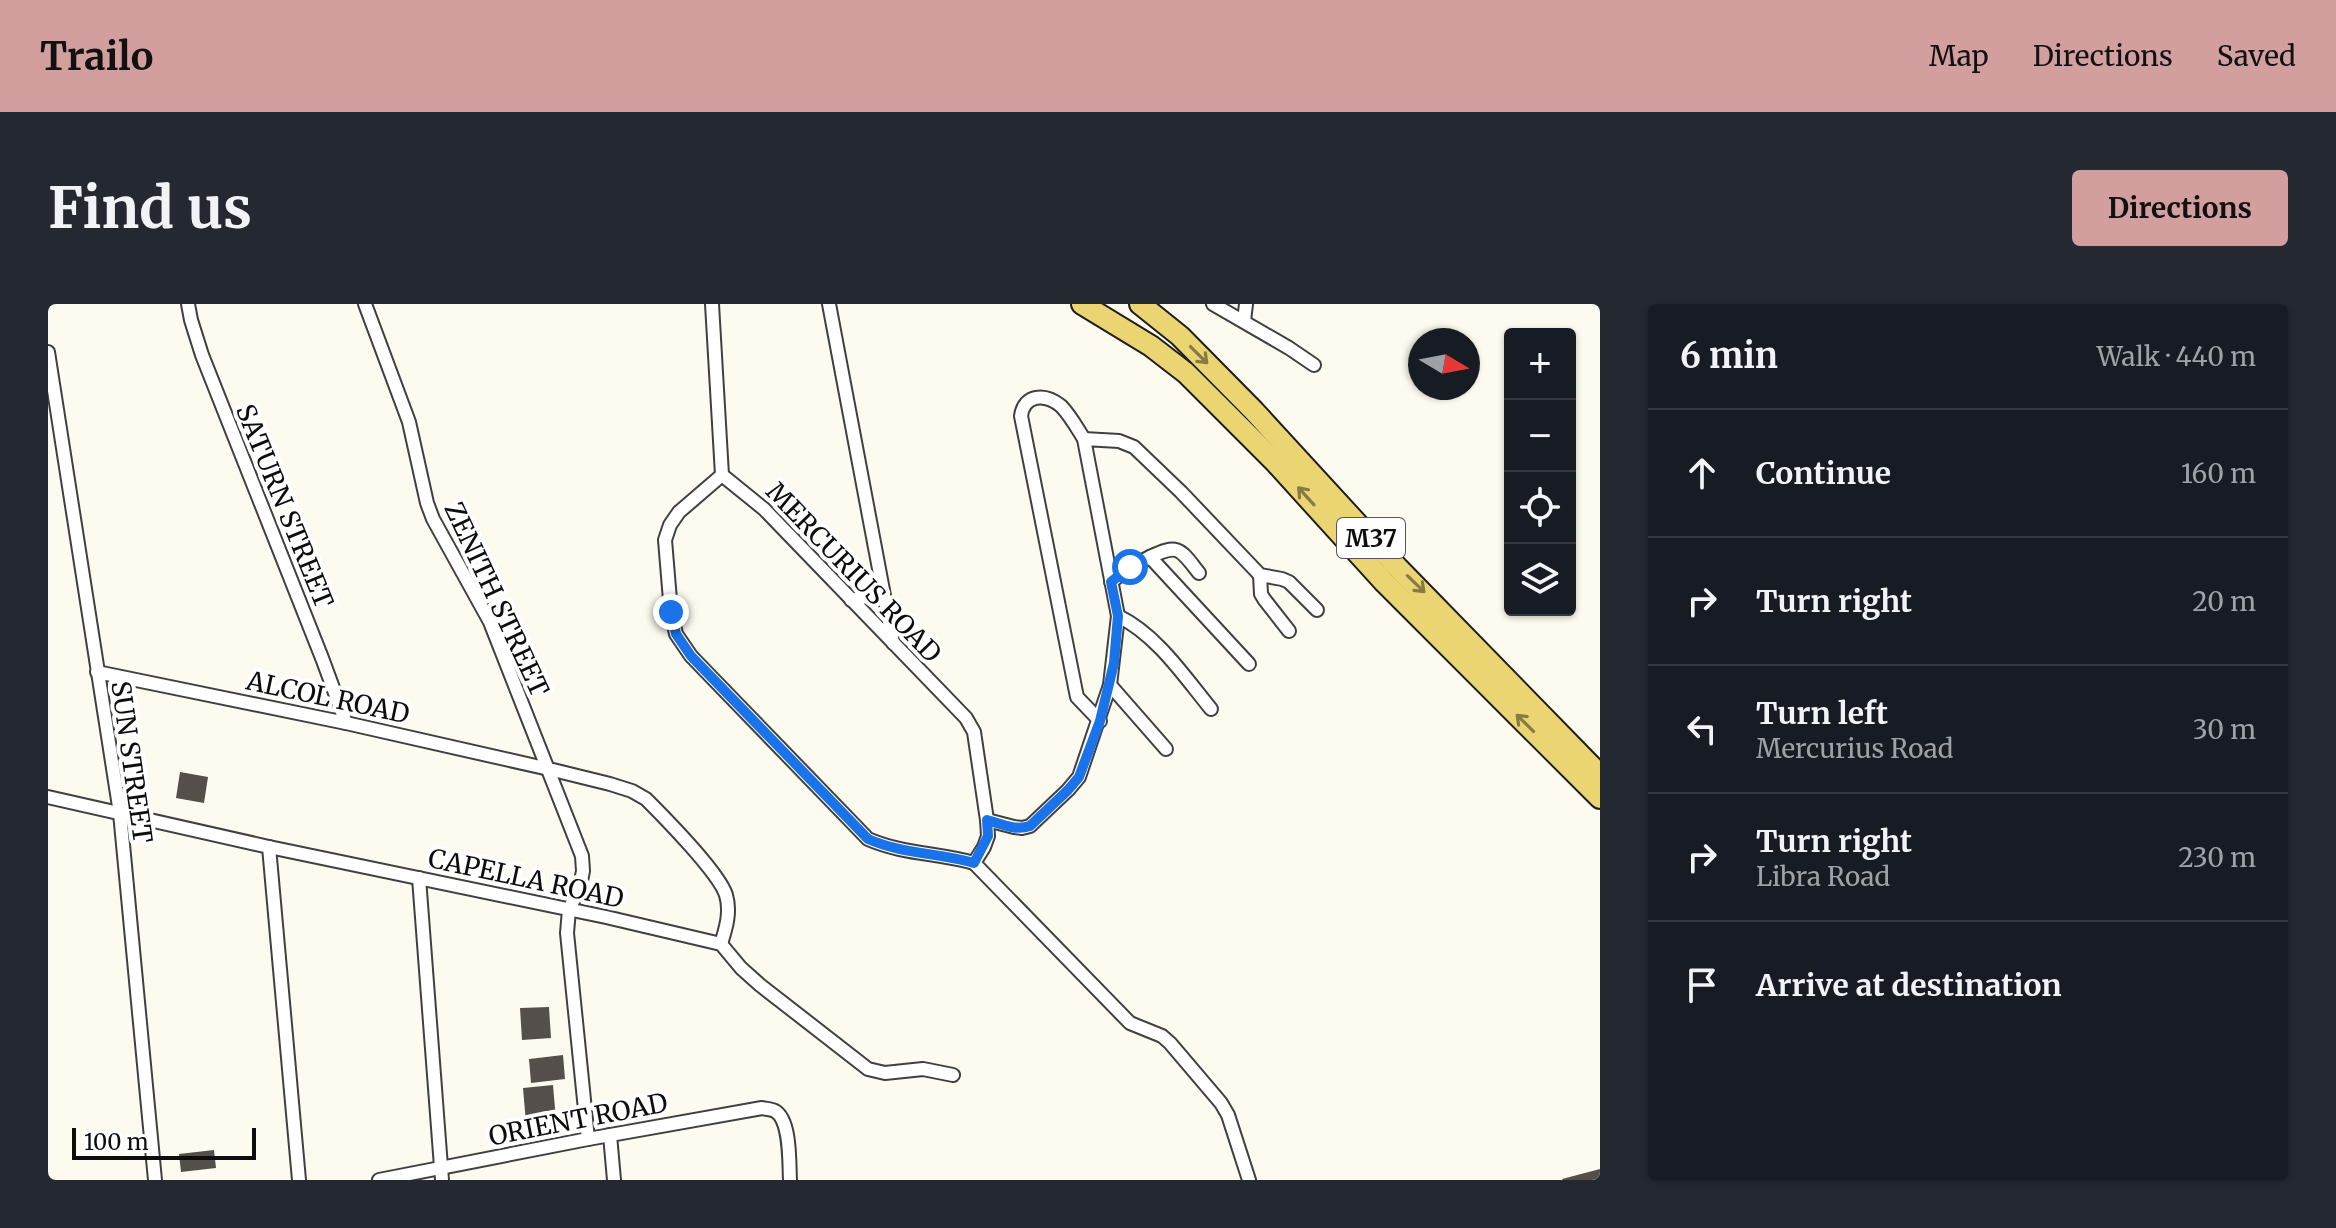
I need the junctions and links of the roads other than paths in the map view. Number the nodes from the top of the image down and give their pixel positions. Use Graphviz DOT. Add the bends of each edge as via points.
graph roads {
  1 [pos="188,304"];
  2 [pos="365,304"];
  3 [pos="712,304"];
  4 [pos="829,304"];
  5 [pos="1082,304"];
  6 [pos="1140,304"];
  7 [pos="1213,304"];
  8 [pos="1246,304"];
  9 [pos="1244,321"];
  10 [pos="48,352"];
  11 [pos="1314,365"];
  12 [pos="1248,419"];
  13 [pos="1084,439"];
  14 [pos="722,475"];
  15 [pos="1150,557"];
  16 [pos="1199,573"];
  17 [pos="1260,575"];
  18 [pos="1111,582"];
  19 [pos="881,588"];
  20 [pos="851,600"];
  21 [pos="1317,610"];
  22 [pos="1118,616"];
  23 [pos="1289,631"];
  24 [pos="893,643"];
  25 [pos="1249,664"];
  26 [pos="97,672"];
  27 [pos="1110,685"];
  28 [pos="1211,709"];
  29 [pos="1100,721"];
  30 [pos="346,723"];
  31 [pos="1554,740"];
  32 [pos="1166,749"];
  33 [pos="549,769"];
  34 [pos="1600,775"];
  35 [pos="48,797"];
  36 [pos="1600,798"];
  37 [pos="120,813"];
  38 [pos="987,820"];
  39 [pos="269,847"];
  40 [pos="974,863"];
  41 [pos="419,878"];
  42 [pos="569,910"];
  43 [pos="721,944"];
  44 [pos="953,1075"];
  45 [pos="610,1135"];
  46 [pos="588,1139"];
  47 [pos="442,1174"];
  48 [pos="155,1180"];
  49 [pos="299,1180"];
  50 [pos="379,1180"];
  51 [pos="614,1180"];
  52 [pos="790,1180"];
  53 [pos="1249,1180"];
  1 -- 30 [label="street, SATURN STREET" via="202,355"];
  2 -- 33 [label="street, ZENITH STREET" via="409,422 433,519 490,622"];
  3 -- 14 [label="street"];
  4 -- 19 [label="street"];
  5 -- 12 [label="main road, M37" via="1151,346"];
  6 -- 12 [label="main road, M37, one-way" via="1180,336"];
  7 -- 9 [label="street"];
  8 -- 9 [label="street"];
  9 -- 11 [label="street"];
  10 -- 26 [label="street, SUN STREET"];
  12 -- 31 [label="main road, M37" via="1398,568"];
  13 -- 17 [label="street" via="1134,447"];
  13 -- 18 [label="street"];
  13 -- 29 [label="street" via="1052,401 1040,398 1022,406 1077,697"];
  14 -- 20 [label="street, MERCURIUS ROAD" via="764,509"];
  14 -- 40 [label="street" via="679,512 665,540 676,634 691,656 868,839"];
  15 -- 16 [label="street" via="1176,548"];
  15 -- 18 [label="street"];
  15 -- 25 [label="street"];
  17 -- 21 [label="street" via="1289,582"];
  17 -- 23 [label="street" via="1261,594"];
  18 -- 22 [label="street"];
  19 -- 20 [label="street"];
  19 -- 24 [label="street"];
  20 -- 24 [label="street, MERCURIUS ROAD"];
  22 -- 27 [label="street"];
  22 -- 28 [label="street" via="1148,636"];
  24 -- 38 [label="street, MERCURIUS ROAD" via="974,732"];
  26 -- 30 [label="street, ALCOL ROAD"];
  26 -- 37 [label="street, SUN STREET"];
  27 -- 29 [label="street"];
  27 -- 32 [label="street"];
  29 -- 38 [label="street" via="1079,777 1030,826"];
  30 -- 33 [label="street, ALCOL ROAD"];
  31 -- 34 [label="main road, M37"];
  31 -- 36 [label="main road, M37"];
  33 -- 42 [label="street, ZENITH STREET" via="582,856 580,886"];
  33 -- 43 [label="street, ALCOL ROAD" via="632,791 653,805 720,882 728,906"];
  35 -- 37 [label="street, CAPELLA ROAD"];
  37 -- 39 [label="street, CAPELLA ROAD"];
  37 -- 48 [label="street, SUN STREET"];
  38 -- 40 [label="street, MERCURIUS ROAD" via="988,836"];
  39 -- 41 [label="street, CAPELLA ROAD"];
  39 -- 49 [label="street"];
  40 -- 53 [label="street" via="1130,1023 1170,1043 1228,1115"];
  41 -- 42 [label="street, CAPELLA ROAD"];
  41 -- 47 [label="street"];
  42 -- 43 [label="street, CAPELLA ROAD"];
  42 -- 46 [label="street, ZENITH STREET"];
  43 -- 44 [label="street" via="760,985 868,1069"];
  45 -- 46 [label="street, ORIENT ROAD"];
  45 -- 51 [label="street"];
  45 -- 52 [label="street, ORIENT ROAD" via="748,1109 775,1111 787,1131"];
  46 -- 47 [label="street, ORIENT ROAD"];
  47 -- 50 [label="street, ORIENT ROAD"];
}
